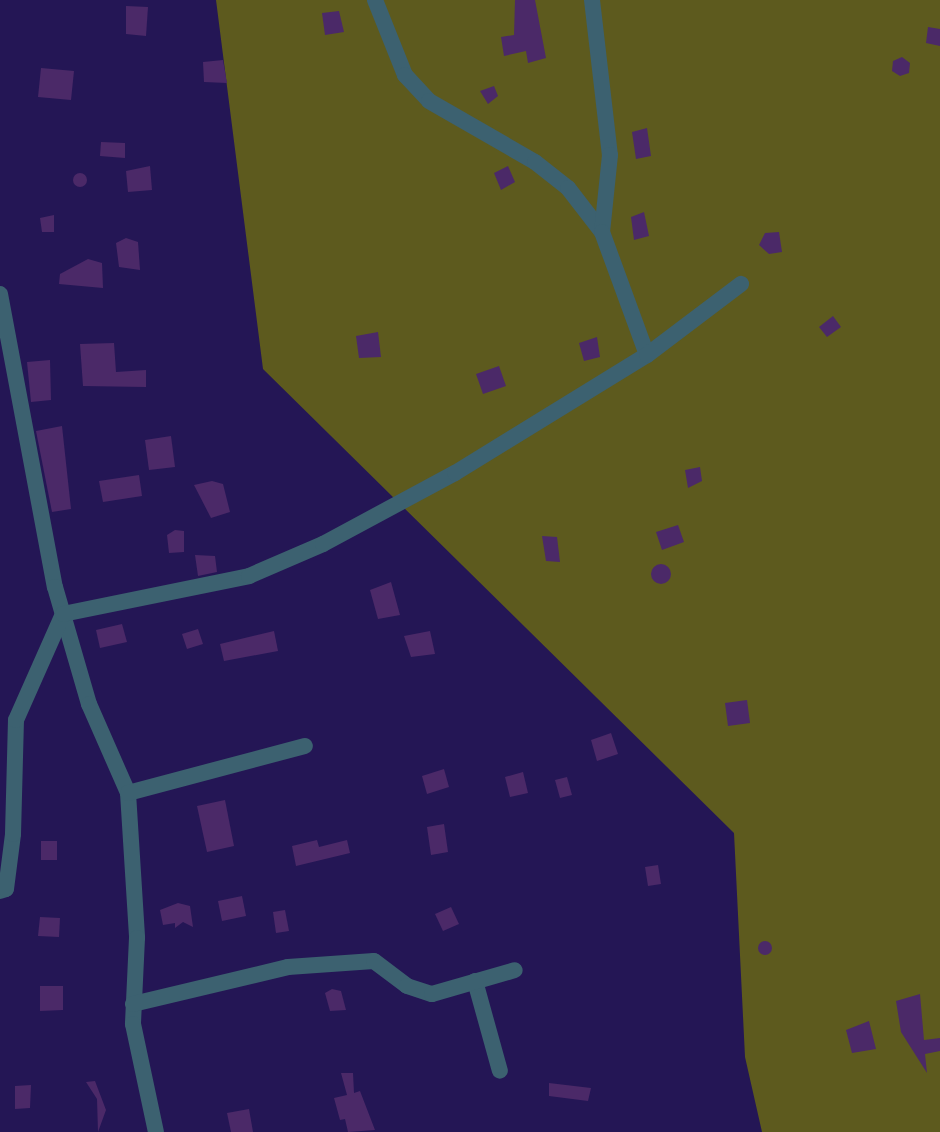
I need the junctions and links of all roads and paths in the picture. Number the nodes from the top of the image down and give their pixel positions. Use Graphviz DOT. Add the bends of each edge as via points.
graph roads {
  1 [pos="375,0"];
  2 [pos="592,0"];
  3 [pos="603,232"];
  4 [pos="741,284"];
  5 [pos="0,294"];
  6 [pos="647,355"];
  7 [pos="63,614"];
  8 [pos="305,746"];
  9 [pos="128,793"];
  10 [pos="0,891"];
  11 [pos="515,970"];
  12 [pos="475,981"];
  13 [pos="133,1004"];
  14 [pos="500,1071"];
  15 [pos="156,1132"];
  1 -- 3 [label="street" via="405,75 429,100 535,162 568,188"];
  2 -- 3 [label="street" via="610,155"];
  3 -- 6 [label="street"];
  4 -- 6 [label="street"];
  5 -- 7 [label="street"];
  6 -- 7 [label="street" via="455,473 323,544 249,576"];
  7 -- 9 [label="street" via="89,704"];
  7 -- 10 [label="street" via="16,720 13,834 6,889"];
  8 -- 9 [label="street"];
  9 -- 13 [label="street" via="137,938"];
  11 -- 12 [label="street"];
  12 -- 13 [label="street" via="432,994 407,986 374,961 288,966"];
  12 -- 14 [label="street"];
  13 -- 15 [label="street"];
}
